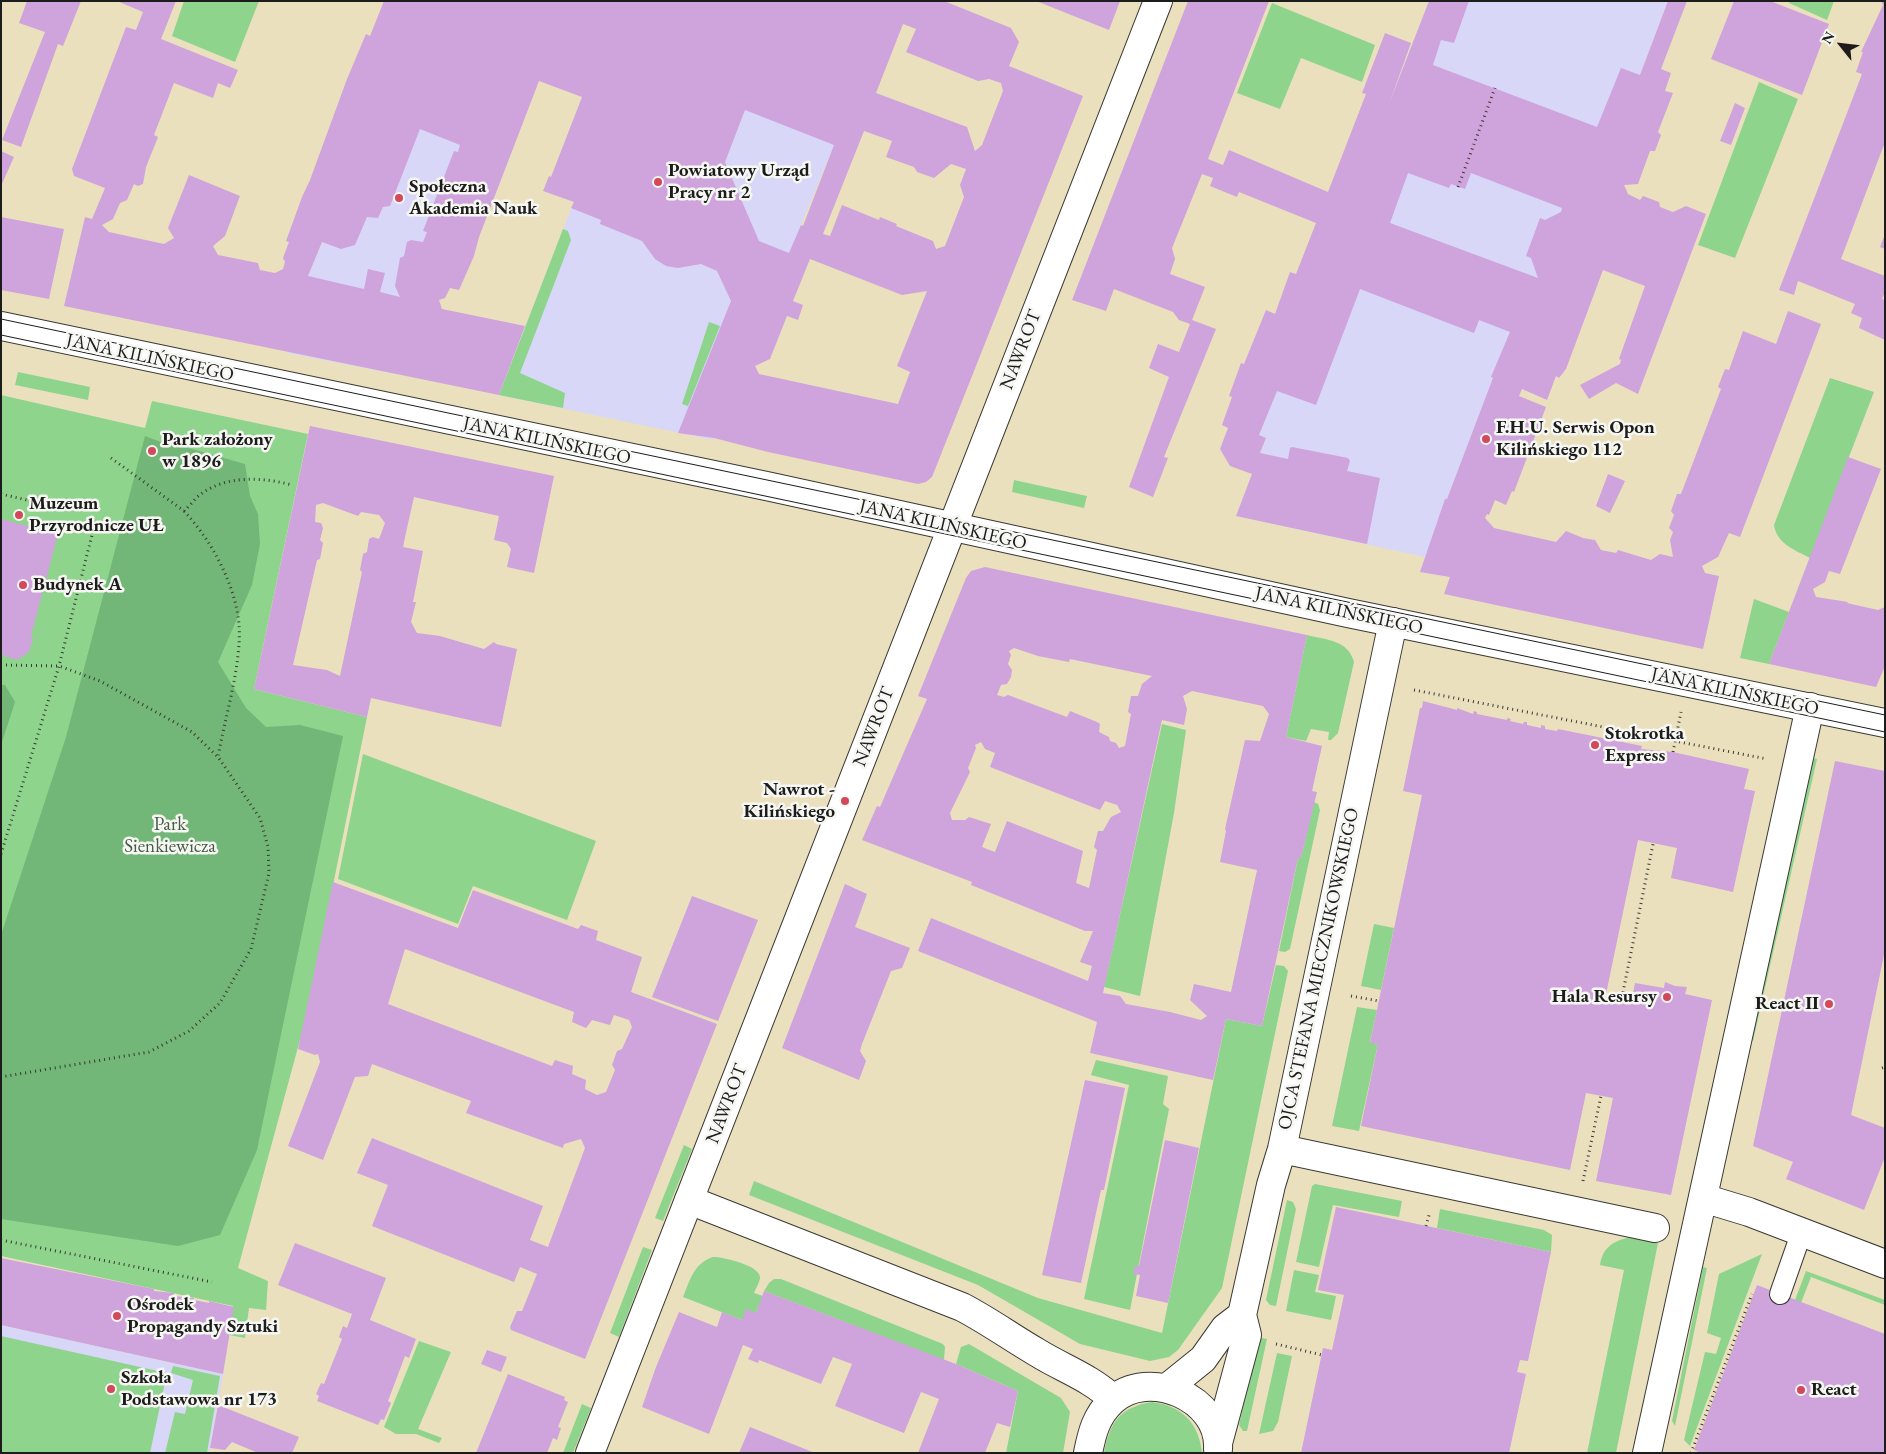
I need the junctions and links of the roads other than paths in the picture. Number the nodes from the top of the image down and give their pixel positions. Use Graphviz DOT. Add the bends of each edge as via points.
graph roads {
  1 [pos="1158,1"];
  2 [pos="1,326"];
  3 [pos="952,527"];
  4 [pos="1393,622"];
  5 [pos="1810,707"];
  6 [pos="1885,724"];
  7 [pos="1282,1149"];
  8 [pos="1703,1198"];
  9 [pos="689,1200"];
  10 [pos="1656,1228"];
  11 [pos="1802,1231"];
  12 [pos="1885,1264"];
  13 [pos="1780,1294"];
  14 [pos="1242,1315"];
  15 [pos="1167,1388"];
  16 [pos="1113,1399"];
  17 [pos="1218,1448"];
  18 [pos="1651,1452"];
  19 [pos="590,1453"];
  20 [pos="1088,1453"];
  1 -- 3 [label="street, NAWROT"];
  2 -- 3 [label="street, JANA KILIŃSKIEGO"];
  3 -- 4 [label="street, JANA KILIŃSKIEGO"];
  3 -- 9 [label="street, NAWROT"];
  4 -- 5 [label="street, JANA KILIŃSKIEGO"];
  4 -- 7 [label="street, OJCA STEFANA MIECZNIKOWSKIEGO"];
  5 -- 6 [label="street, JANA KILIŃSKIEGO"];
  5 -- 8 [label="street"];
  7 -- 10 [label="street"];
  7 -- 14 [label="street, OJCA STEFANA MIECZNIKOWSKIEGO"];
  8 -- 11 [label="street"];
  8 -- 18 [label="street"];
  9 -- 16 [label="street" via="962,1307 1049,1360 1098,1385"];
  9 -- 19 [label="street, NAWROT"];
  11 -- 12 [label="street"];
  11 -- 13 [label="lane"];
  14 -- 15 [label="street" via="1225,1328 1203,1359"];
  14 -- 17 [label="street, OJCA STEFANA MIECZNIKOWSKIEGO" via="1247,1335"];
  15 -- 16 [label="street" via="1152,1386"];
  15 -- 17 [label="street" via="1187,1396 1200,1407 1210,1421"];
  16 -- 20 [label="street" via="1093,1427"];
}
